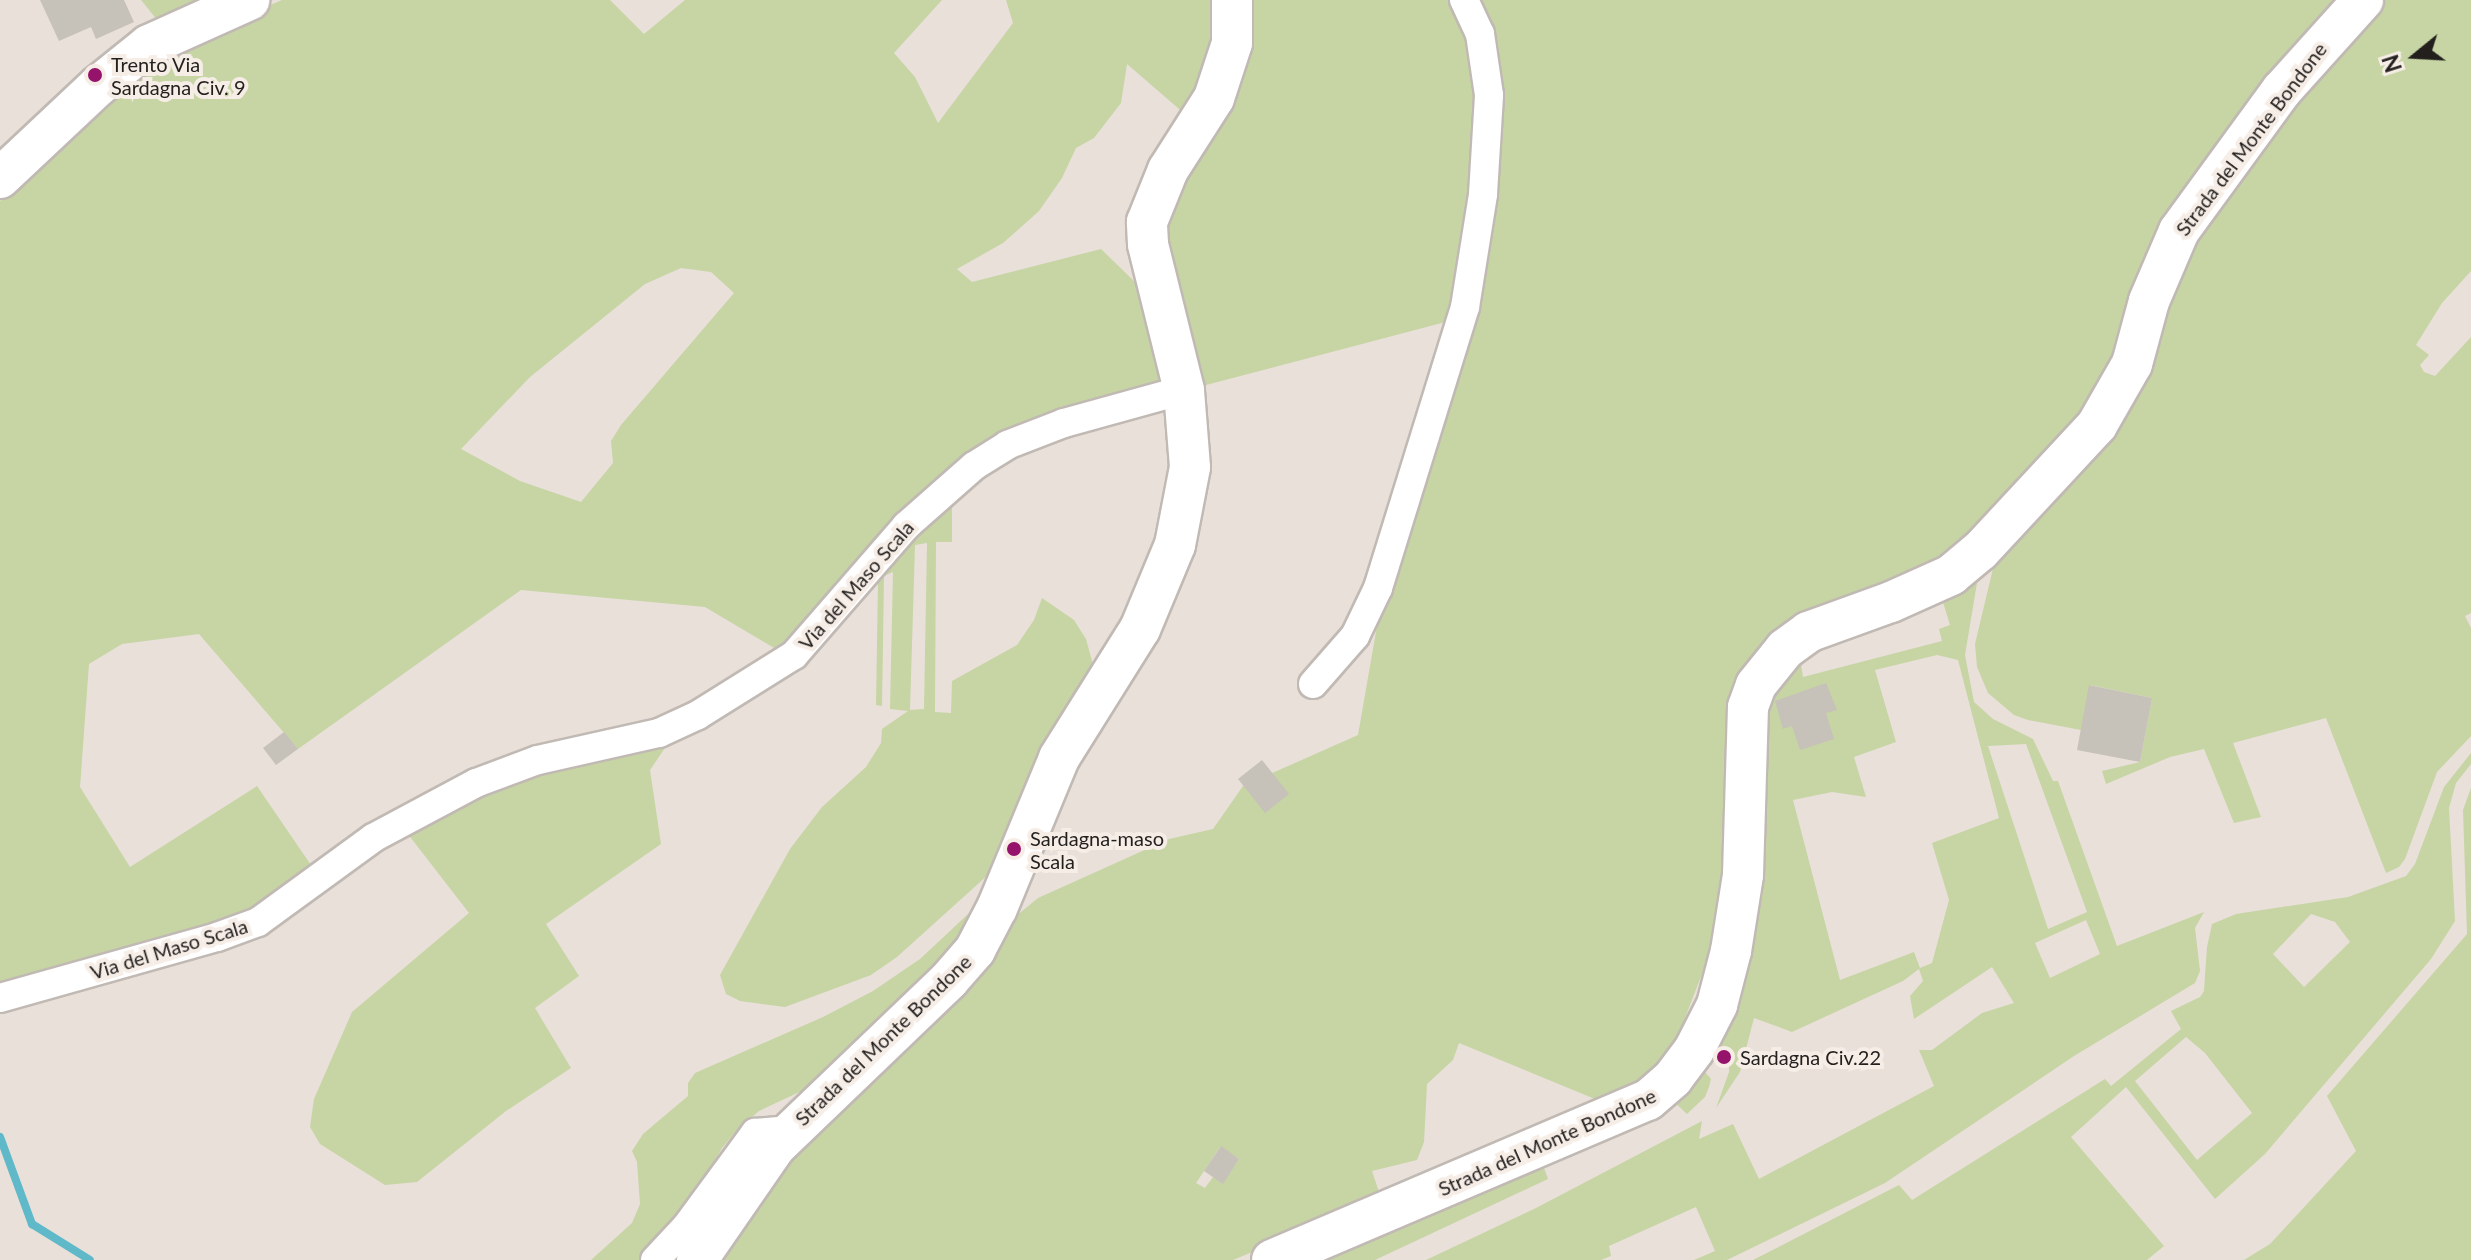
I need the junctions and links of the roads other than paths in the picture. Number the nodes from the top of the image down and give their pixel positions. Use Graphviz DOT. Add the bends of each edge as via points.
graph roads {
  1 [pos="249,0"];
  2 [pos="1232,0"];
  3 [pos="1464,0"];
  4 [pos="2363,0"];
  5 [pos="0,178"];
  6 [pos="1184,390"];
  7 [pos="1313,684"];
  8 [pos="0,998"];
  9 [pos="791,1130"];
  10 [pos="655,1260"];
  11 [pos="697,1260"];
  12 [pos="1272,1260"];
  1 -- 5 [label="street" via="149,45"];
  2 -- 6 [label="street, Strada del Monte Bondone" via="1232,43 1214,98 1168,170 1147,222 1151,259"];
  3 -- 7 [label="street" via="1480,34 1489,95 1483,194 1465,307 1378,588 1355,636"];
  4 -- 12 [label="street, Strada del Monte Bondone" via="2282,90 2179,231 2149,301 2132,364 2097,425 1980,551 1951,575 1808,632 1785,649 1756,685 1748,707 1743,875 1731,951 1717,1005 1673,1078 1648,1100"];
  6 -- 8 [label="street, Via del Maso Scala" via="1064,423 1007,445 974,466 906,526 794,655 698,715 659,733 538,760 476,783 373,838 258,922"];
  6 -- 9 [label="street, Strada del Monte Bondone" via="1190,467 1175,545 1140,629 1059,758 975,950"];
  9 -- 10 [label="street" via="755,1133"];
  9 -- 11 [label="street, Strada del Monte Bondone" via="759,1165"];
}
